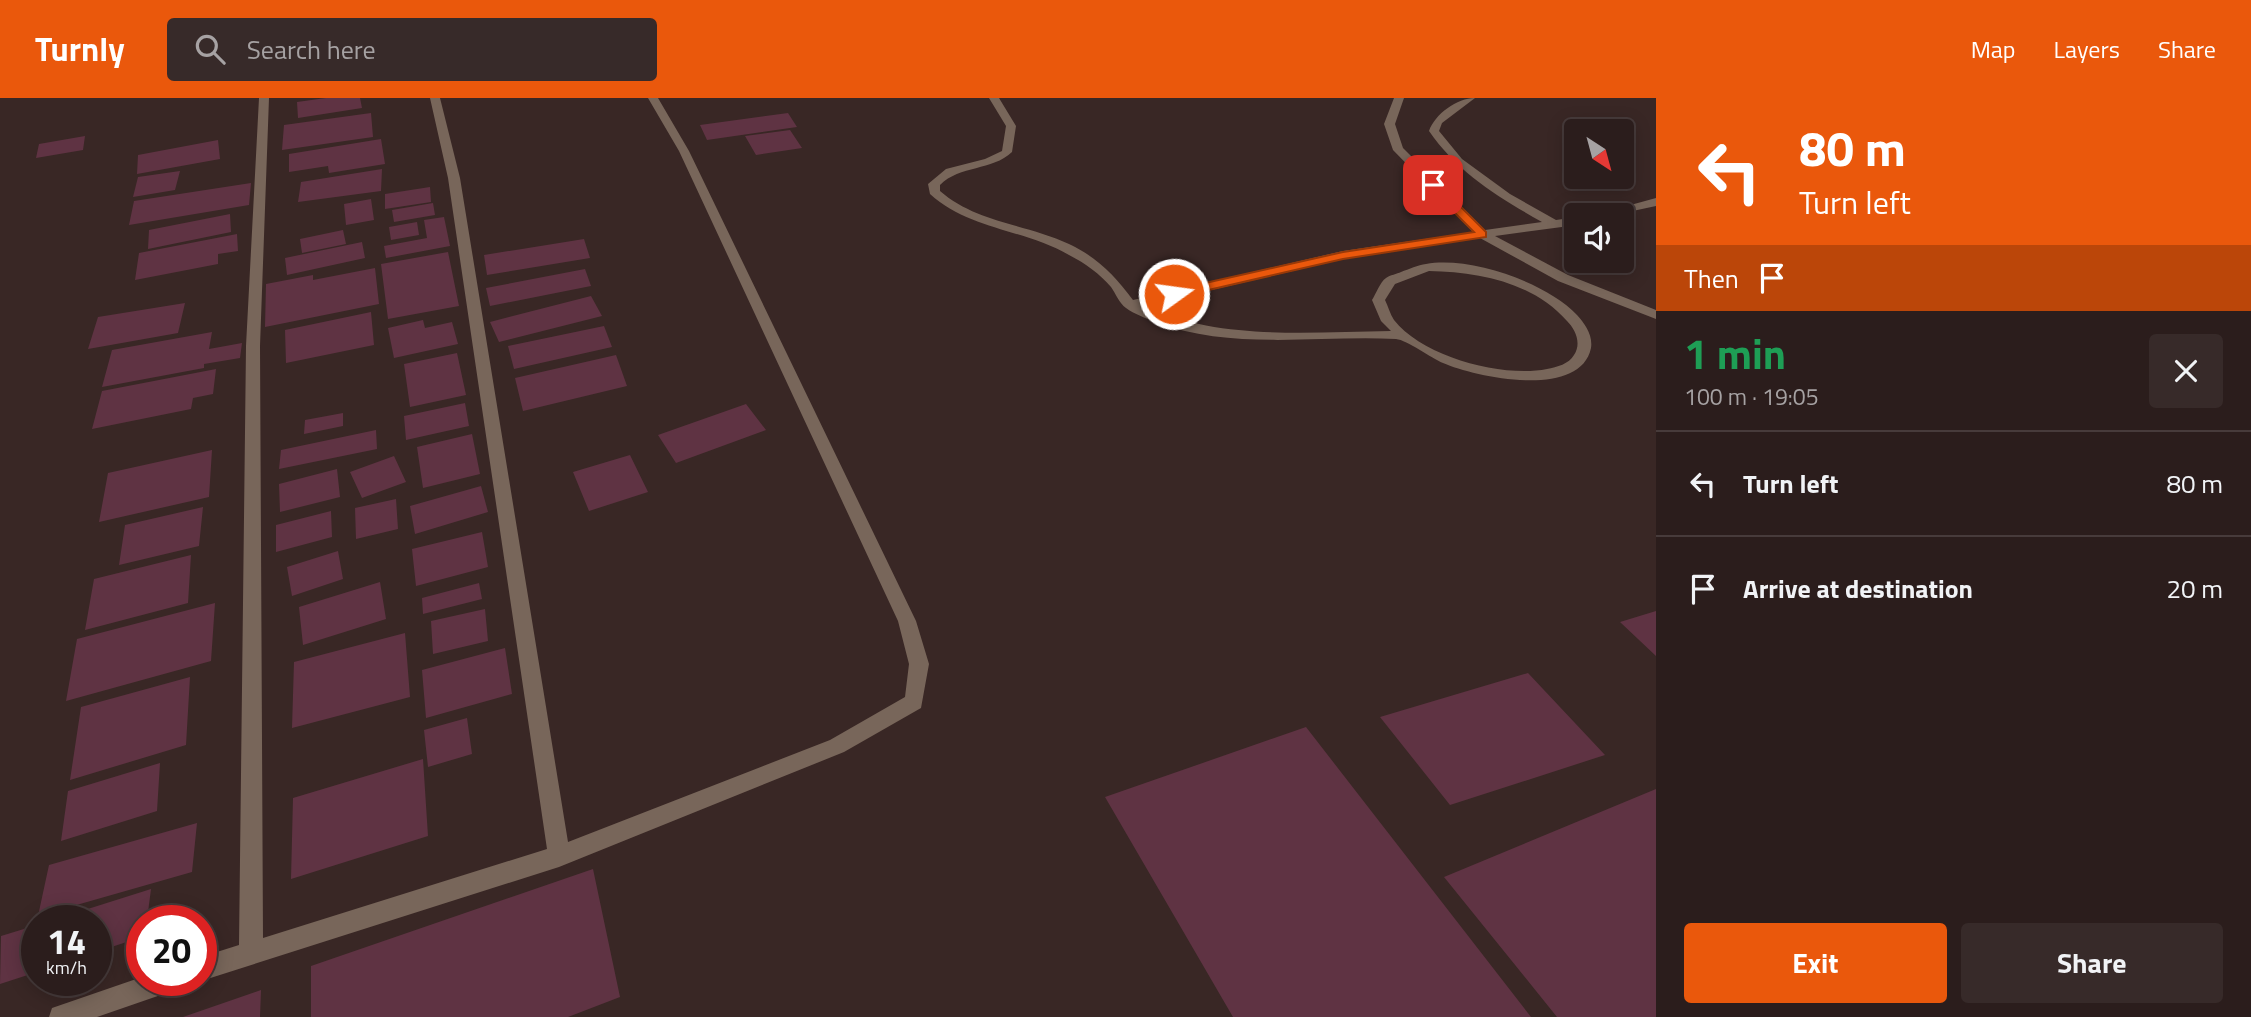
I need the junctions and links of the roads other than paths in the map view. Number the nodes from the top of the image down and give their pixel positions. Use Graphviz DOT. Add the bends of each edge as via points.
graph roads {
  1 [pos="264,98"];
  2 [pos="435,98"];
  3 [pos="653,98"];
  4 [pos="995,98"];
  5 [pos="1399,98"];
  6 [pos="1470,98"];
  7 [pos="1656,202"];
  8 [pos="1634,207"];
  9 [pos="1564,223"];
  10 [pos="1556,225"];
  11 [pos="1482,234"];
  12 [pos="1130,304"];
  13 [pos="1656,315"];
  14 [pos="1401,335"];
  15 [pos="559,856"];
  16 [pos="251,952"];
  17 [pos="217,964"];
  18 [pos="126,995"];
  19 [pos="61,1017"];
  1 -- 16 [label="street" via="253,346"];
  2 -- 15 [label="street" via="454,178"];
  3 -- 15 [label="street" via="684,151 907,621 919,664 914,702 837,746"];
  4 -- 12 [label="street" via="1011,126 1007,152 947,172 934,184 934,192 968,216 1082,256 1116,285"];
  5 -- 11 [label="street" via="1388,119 1398,150"];
  6 -- 10 [label="street" via="1437,122 1434,131 1439,139 1456,159 1502,194"];
  7 -- 8 [label="street"];
  9 -- 10 [label="street"];
  10 -- 11 [label="street"];
  11 -- 12 [label="street" via="1343,255"];
  11 -- 13 [label="street" via="1563,278"];
  12 -- 14 [label="street" via="1217,332"];
  14 -- 14 [label="street" via="1384,316 1378,298 1385,283 1402,272 1458,267 1526,285 1554,301 1575,320 1584,340 1581,357 1565,370 1502,376 1452,363"];
  15 -- 16 [label="street"];
  16 -- 17 [label="street"];
  18 -- 19 [label="street"];
}
